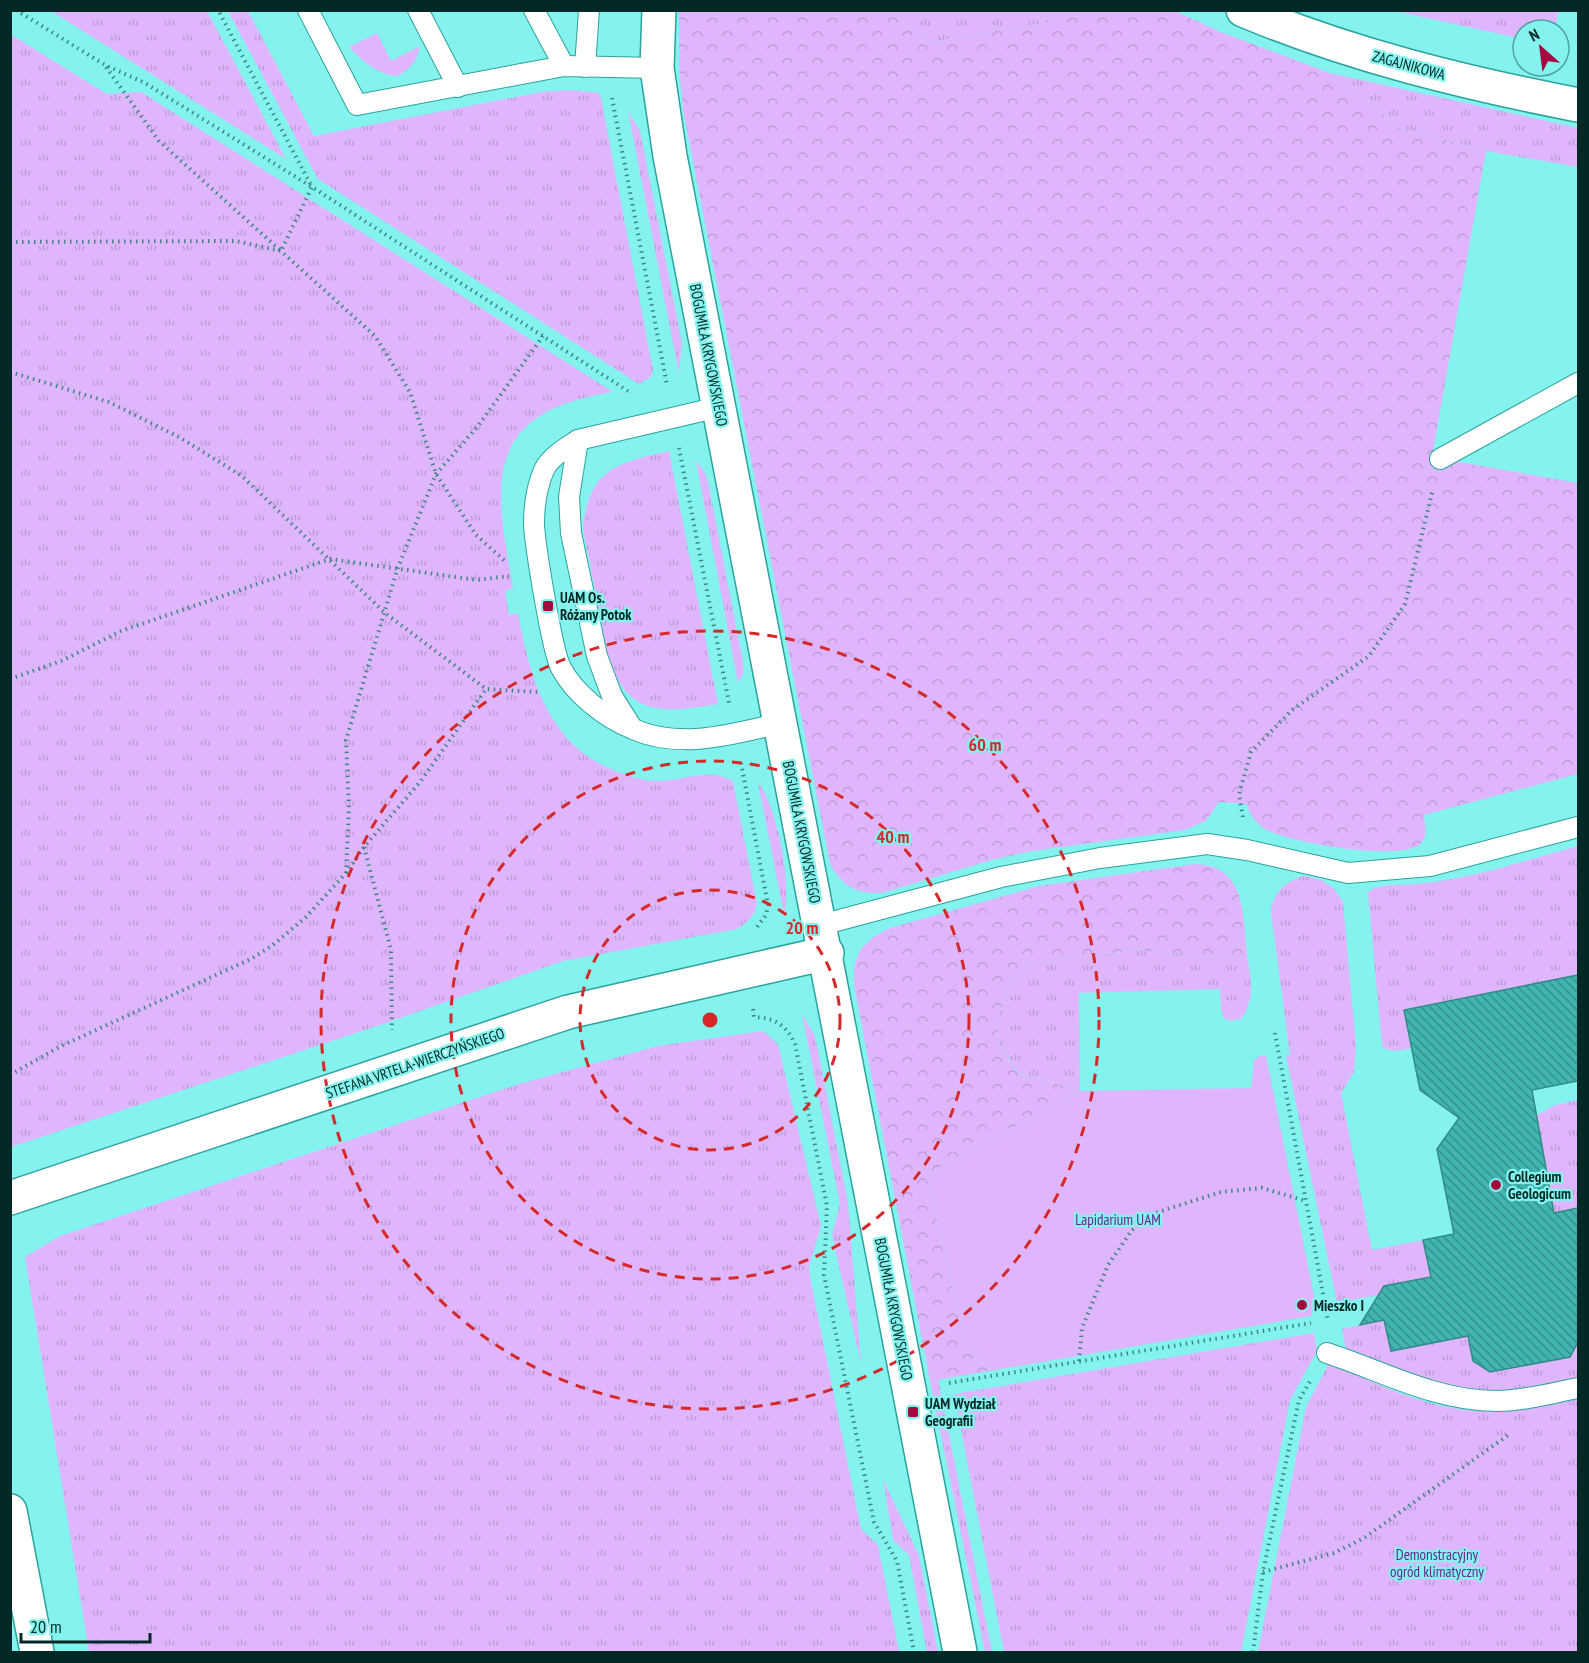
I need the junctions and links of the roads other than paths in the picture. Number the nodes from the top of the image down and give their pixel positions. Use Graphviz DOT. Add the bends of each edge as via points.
graph roads {
  1 [pos="308,10"];
  2 [pos="418,10"];
  3 [pos="534,10"];
  4 [pos="589,10"];
  5 [pos="659,10"];
  6 [pos="1243,10"];
  7 [pos="564,66"];
  8 [pos="585,67"];
  9 [pos="657,68"];
  10 [pos="458,87"];
  11 [pos="1578,105"];
  12 [pos="1578,383"];
  13 [pos="719,407"];
  14 [pos="578,440"];
  15 [pos="1440,459"];
  16 [pos="781,723"];
  17 [pos="633,730"];
  18 [pos="1578,828"];
  19 [pos="824,939"];
  20 [pos="10,1198"];
  21 [pos="1327,1353"];
  22 [pos="1578,1388"];
  23 [pos="10,1511"];
  24 [pos="37,1653"];
  25 [pos="960,1653"];
  1 -- 10 [label="lane" via="357,105"];
  2 -- 10 [label="lane"];
  3 -- 7 [label="lane"];
  4 -- 8 [label="lane"];
  5 -- 9 [label="street, BOGUMIŁA KRYGOWSKIEGO"];
  6 -- 11 [label="street, ZAGAJNIKOWA" via="1306,37 1496,89"];
  7 -- 8 [label="lane"];
  7 -- 10 [label="lane"];
  8 -- 9 [label="lane"];
  9 -- 13 [label="street, BOGUMIŁA KRYGOWSKIEGO" via="670,156"];
  12 -- 15 [label="lane"];
  13 -- 14 [label="lane"];
  13 -- 16 [label="street, BOGUMIŁA KRYGOWSKIEGO"];
  14 -- 17 [label="lane" via="569,497 583,598 597,656 612,696"];
  14 -- 17 [label="lane" via="545,468 538,486 534,526 548,606 560,665 569,680 597,708"];
  16 -- 17 [label="lane" via="735,734 676,740"];
  16 -- 19 [label="street, BOGUMIŁA KRYGOWSKIEGO"];
  18 -- 19 [label="lane" via="1430,866 1348,873 1207,844 1100,858 1001,877"];
  19 -- 20 [label="street, STEFANA VRTELA-WIERCZYŃSKIEGO" via="746,972 568,1012"];
  19 -- 25 [label="street, BOGUMIŁA KRYGOWSKIEGO"];
  21 -- 22 [label="lane" via="1456,1397 1496,1401"];
  23 -- 24 [label="street"];
}
